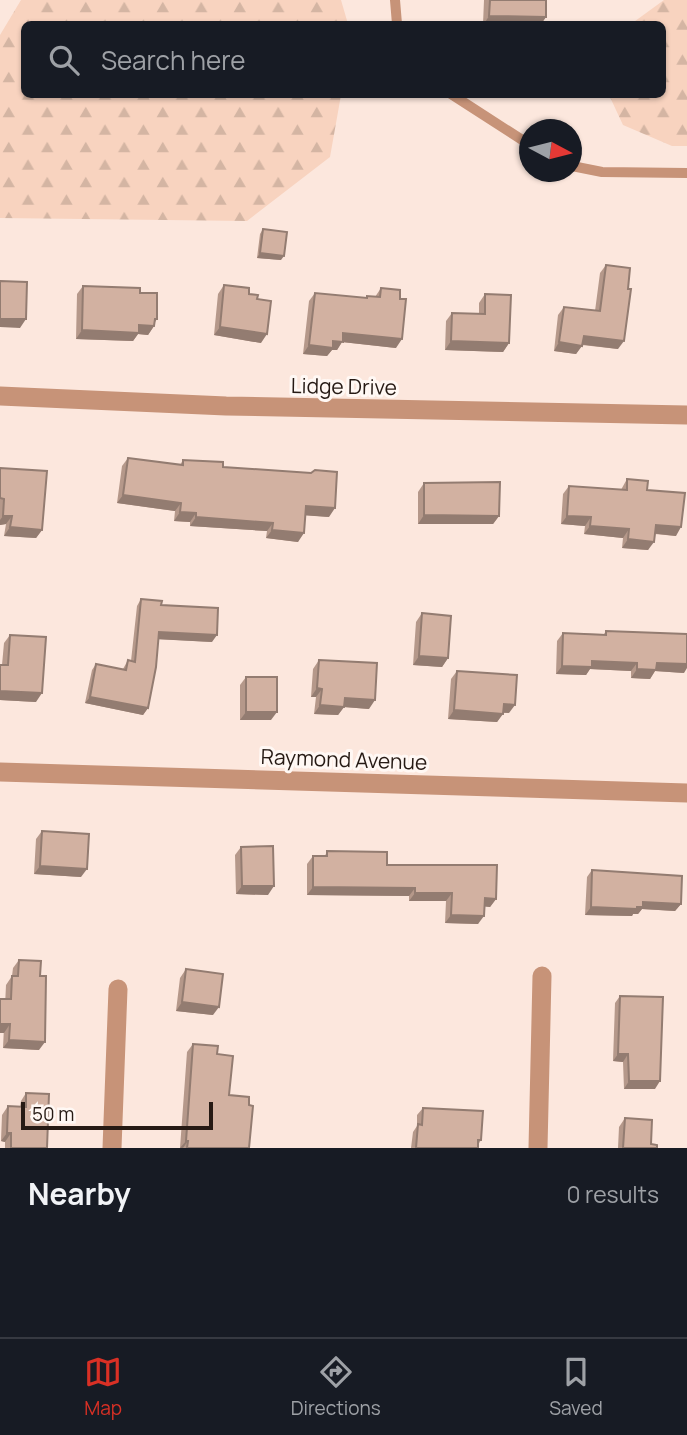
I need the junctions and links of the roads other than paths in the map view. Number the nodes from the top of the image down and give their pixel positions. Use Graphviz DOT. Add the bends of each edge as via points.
graph roads {
  1 [pos="395,0"];
  2 [pos="397,21"];
  3 [pos="457,98"];
  4 [pos="519,138"];
  5 [pos="582,168"];
  6 [pos="687,173"];
  7 [pos="0,397"];
  8 [pos="687,415"];
  9 [pos="0,772"];
  10 [pos="687,793"];
  11 [pos="542,976"];
  12 [pos="118,989"];
  13 [pos="112,1148"];
  14 [pos="538,1148"];
  1 -- 2 [label="lane"];
  3 -- 4 [label="lane"];
  5 -- 6 [label="lane"];
  7 -- 8 [label="street, Lidge Drive"];
  9 -- 10 [label="street, Raymond Avenue"];
  11 -- 14 [label="street"];
  12 -- 13 [label="street"];
}
